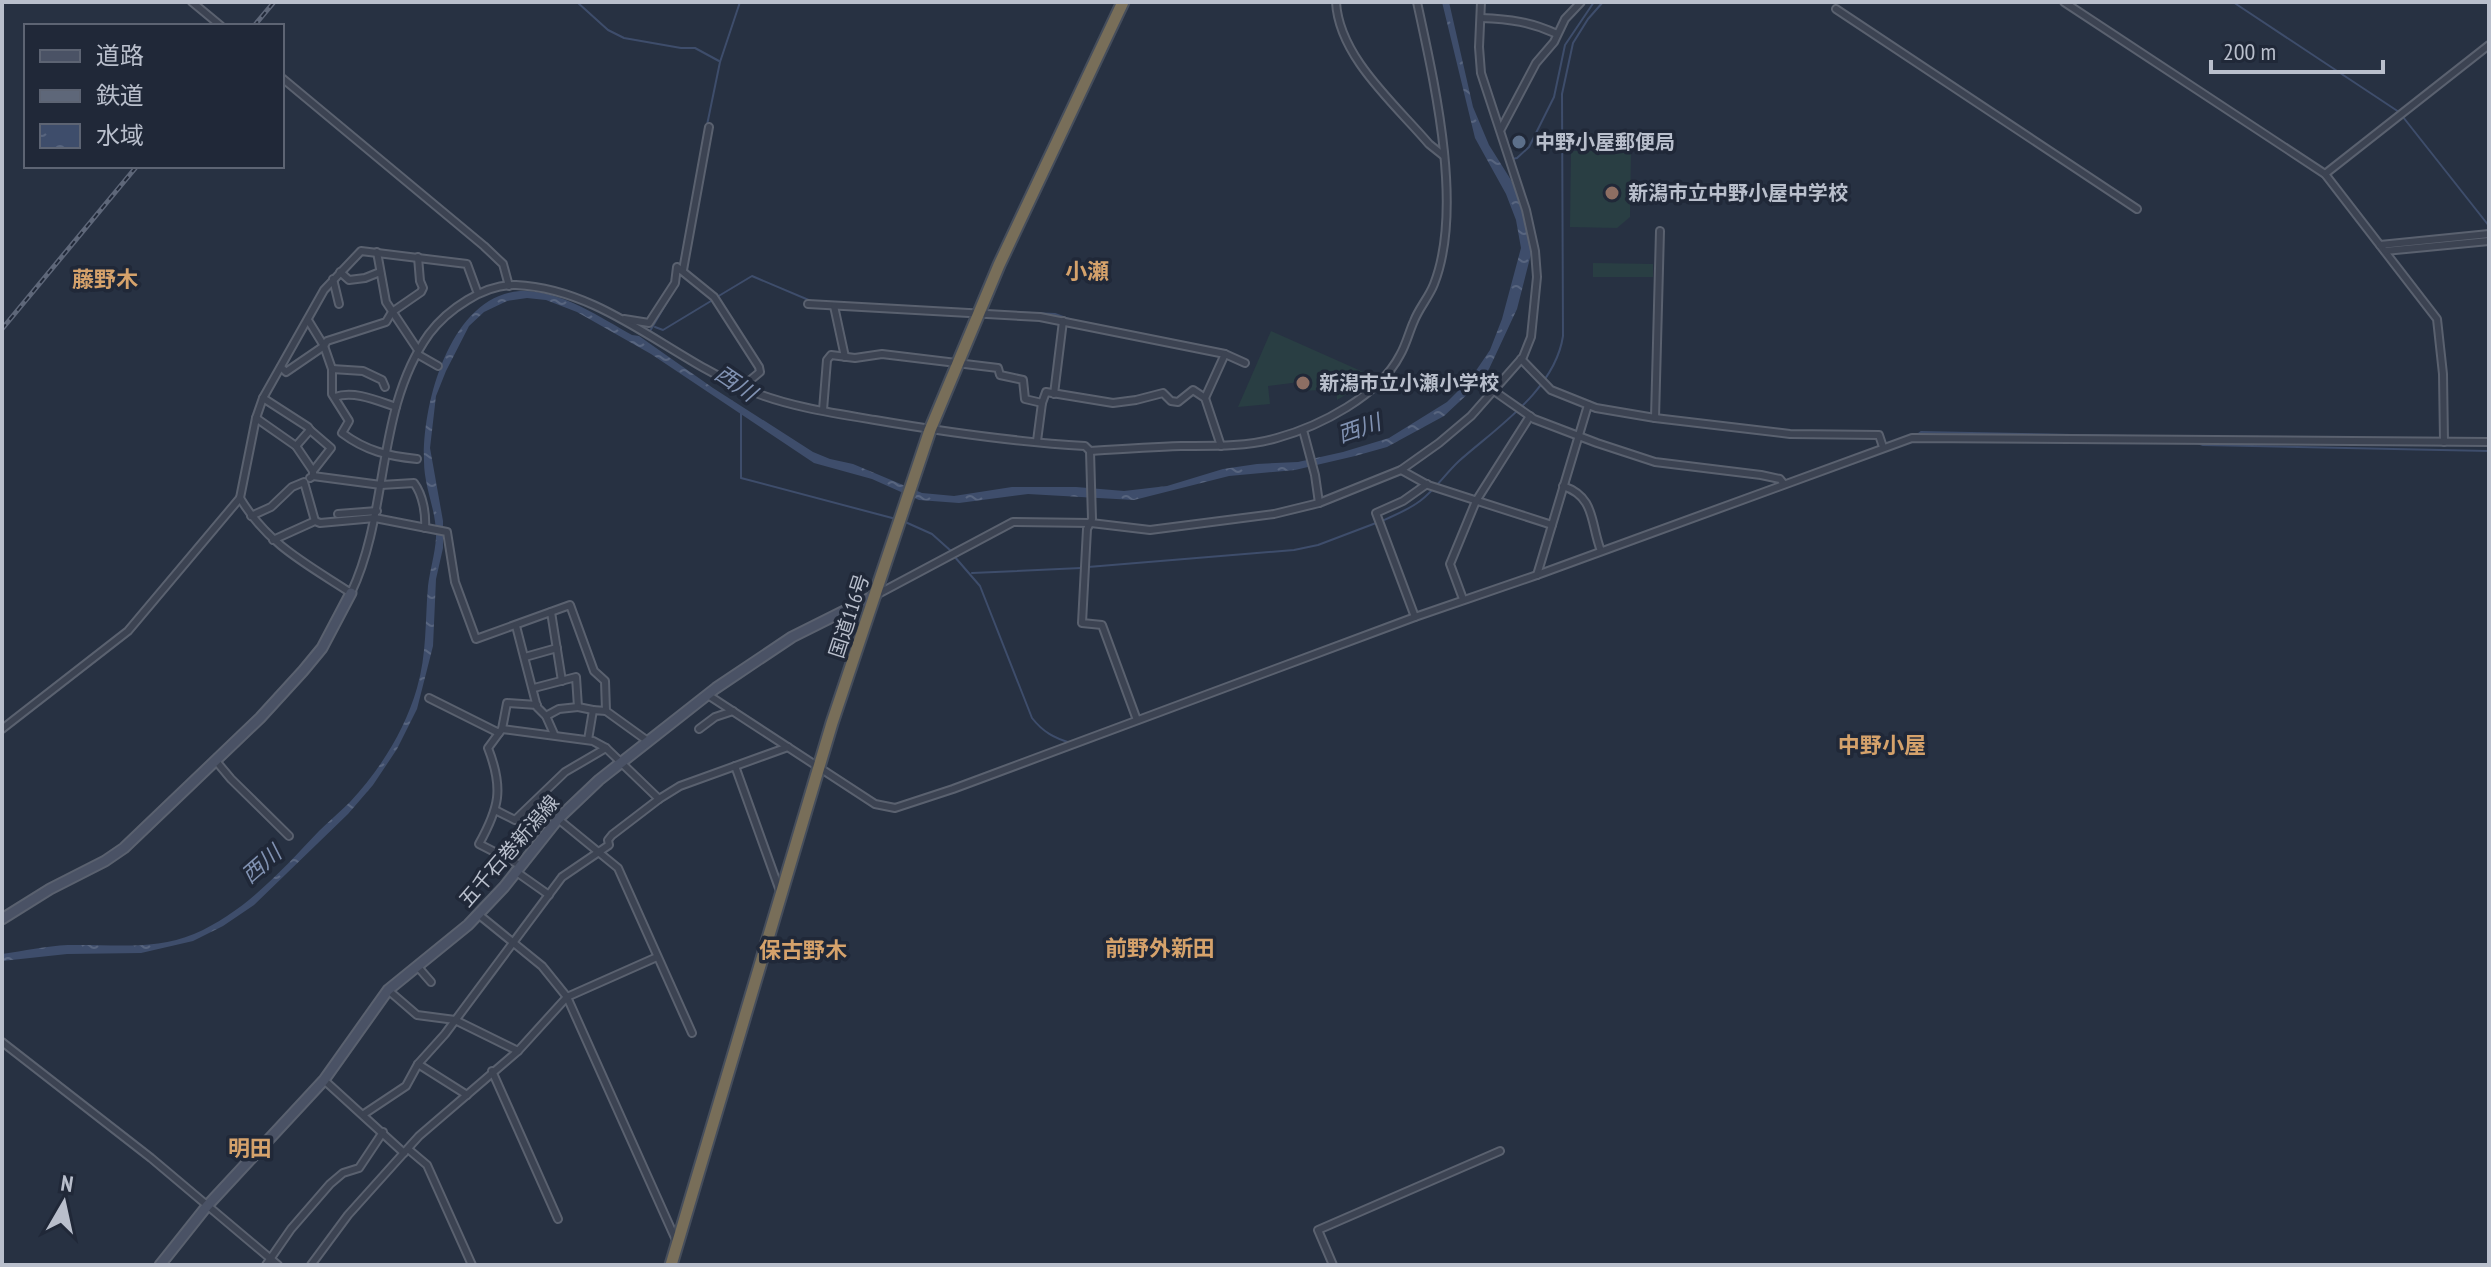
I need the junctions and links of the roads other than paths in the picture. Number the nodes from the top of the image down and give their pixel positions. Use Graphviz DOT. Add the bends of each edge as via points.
graph roads {
  1 [pos="192,2"];
  2 [pos="1123,2"];
  3 [pos="1336,2"];
  4 [pos="1417,2"];
  5 [pos="1481,2"];
  6 [pos="1581,2"];
  7 [pos="2064,2"];
  8 [pos="1836,9"];
  9 [pos="1481,18"];
  10 [pos="219,24"];
  11 [pos="1557,34"];
  12 [pos="2489,45"];
  13 [pos="284,80"];
  14 [pos="709,127"];
  15 [pos="1501,129"];
  16 [pos="1444,156"];
  17 [pos="2325,174"];
  18 [pos="2137,209"];
  19 [pos="1660,231"];
  20 [pos="2489,234"];
  21 [pos="2489,241"];
  22 [pos="2382,248"];
  23 [pos="377,252"];
  24 [pos="418,257"];
  25 [pos="683,270"];
  26 [pos="340,272"];
  27 [pos="380,272"];
  28 [pos="333,279"];
  29 [pos="509,286"];
  30 [pos="478,294"];
  31 [pos="339,304"];
  32 [pos="808,304"];
  33 [pos="834,306"];
  34 [pos="392,312"];
  35 [pos="979,313"];
  36 [pos="308,320"];
  37 [pos="621,320"];
  38 [pos="1063,321"];
  39 [pos="324,346"];
  40 [pos="418,352"];
  41 [pos="1225,354"];
  42 [pos="845,357"];
  43 [pos="1521,359"];
  44 [pos="1245,363"];
  45 [pos="958,364"];
  46 [pos="438,366"];
  47 [pos="281,367"];
  48 [pos="332,369"];
  49 [pos="385,387"];
  50 [pos="742,387"];
  51 [pos="1494,391"];
  52 [pos="1054,394"];
  53 [pos="335,397"];
  54 [pos="263,398"];
  55 [pos="1205,398"];
  56 [pos="1042,403"];
  57 [pos="1588,405"];
  58 [pos="396,407"];
  59 [pos="823,410"];
  60 [pos="1530,416"];
  61 [pos="256,418"];
  62 [pos="1655,418"];
  63 [pos="310,430"];
  64 [pos="930,430"];
  65 [pos="1303,430"];
  66 [pos="342,433"];
  67 [pos="1578,437"];
  68 [pos="1037,441"];
  69 [pos="2444,442"];
  70 [pos="2489,442"];
  71 [pos="296,446"];
  72 [pos="1221,446"];
  73 [pos="1883,447"];
  74 [pos="331,448"];
  75 [pos="1090,451"];
  76 [pos="387,456"];
  77 [pos="417,459"];
  78 [pos="1401,470"];
  79 [pos="313,473"];
  80 [pos="304,482"];
  81 [pos="1427,484"];
  82 [pos="1784,484"];
  83 [pos="381,485"];
  84 [pos="1563,486"];
  85 [pos="240,498"];
  86 [pos="1476,501"];
  87 [pos="1319,503"];
  88 [pos="338,514"];
  89 [pos="376,515"];
  90 [pos="251,516"];
  91 [pos="315,521"];
  92 [pos="1091,523"];
  93 [pos="1552,525"];
  94 [pos="427,529"];
  95 [pos="273,540"];
  96 [pos="1601,551"];
  97 [pos="1537,575"];
  98 [pos="351,593"];
  99 [pos="876,595"];
  100 [pos="1463,599"];
  101 [pos="551,612"];
  102 [pos="1415,617"];
  103 [pos="516,626"];
  104 [pos="557,648"];
  105 [pos="525,657"];
  106 [pos="594,671"];
  107 [pos="576,677"];
  108 [pos="562,681"];
  109 [pos="534,688"];
  110 [pos="708,695"];
  111 [pos="429,698"];
  112 [pos="537,705"];
  113 [pos="578,707"];
  114 [pos="593,710"];
  115 [pos="606,711"];
  116 [pos="733,711"];
  117 [pos="546,716"];
  118 [pos="1137,720"];
  119 [pos="2,729"];
  120 [pos="699,729"];
  121 [pos="500,731"];
  122 [pos="554,734"];
  123 [pos="588,740"];
  124 [pos="650,742"];
  125 [pos="788,747"];
  126 [pos="606,748"];
  127 [pos="216,761"];
  128 [pos="621,763"];
  129 [pos="735,766"];
  130 [pos="821,768"];
  131 [pos="659,799"];
  132 [pos="497,811"];
  133 [pos="558,819"];
  134 [pos="289,836"];
  135 [pos="600,851"];
  136 [pos="518,868"];
  137 [pos="549,895"];
  138 [pos="782,896"];
  139 [pos="478,914"];
  140 [pos="2,919"];
  141 [pos="514,944"];
  142 [pos="657,957"];
  143 [pos="418,967"];
  144 [pos="431,982"];
  145 [pos="388,990"];
  146 [pos="567,997"];
  147 [pos="455,1020"];
  148 [pos="692,1033"];
  149 [pos="2,1042"];
  150 [pos="518,1051"];
  151 [pos="418,1064"];
  152 [pos="492,1071"];
  153 [pos="324,1080"];
  154 [pos="467,1095"];
  155 [pos="364,1114"];
  156 [pos="383,1132"];
  157 [pos="406,1151"];
  158 [pos="1500,1151"];
  159 [pos="207,1206"];
  160 [pos="558,1219"];
  161 [pos="677,1243"];
  162 [pos="272,1263"];
  163 [pos="160,1265"];
  164 [pos="311,1265"];
  165 [pos="472,1265"];
  166 [pos="671,1265"];
  167 [pos="1333,1265"];
  1 -- 10 [label="street"];
  2 -- 35 [label="highway, 国道116号"];
  3 -- 16 [label="street" via="1352,55"];
  4 -- 16 [label="street"];
  5 -- 9 [label="street"];
  6 -- 11 [label="street"];
  7 -- 17 [label="street"];
  8 -- 18 [label="street"];
  9 -- 11 [label="street" via="1518,19"];
  9 -- 15 [label="street" via="1481,73"];
  11 -- 15 [label="street"];
  12 -- 17 [label="street"];
  13 -- 29 [label="street" via="484,246 503,264"];
  14 -- 25 [label="street"];
  15 -- 43 [label="street" via="1535,251 1535,309"];
  16 -- 65 [label="street" via="1447,196 1437,273 1400,355 1368,392"];
  17 -- 22 [label="street"];
  19 -- 62 [label="street"];
  20 -- 22 [label="street"];
  21 -- 22 [label="street"];
  22 -- 69 [label="street" via="2437,319"];
  23 -- 24 [label="street"];
  23 -- 26 [label="street" via="361,251"];
  23 -- 27 [label="street"];
  24 -- 30 [label="street" via="467,264"];
  24 -- 34 [label="street" via="423,288"];
  25 -- 37 [label="street" via="677,267 675,283 649,323"];
  25 -- 50 [label="street" via="714,297 759,367 760,372"];
  26 -- 27 [label="street" via="349,280"];
  26 -- 28 [label="street"];
  27 -- 34 [label="street"];
  28 -- 31 [label="street"];
  28 -- 36 [label="street"];
  29 -- 30 [label="street"];
  29 -- 37 [label="street" via="563,294"];
  30 -- 40 [label="street" via="441,319"];
  32 -- 33 [label="street"];
  33 -- 35 [label="street"];
  33 -- 42 [label="street"];
  34 -- 39 [label="street" via="380,325"];
  34 -- 40 [label="street"];
  35 -- 38 [label="street"];
  35 -- 45 [label="highway, 国道116号"];
  36 -- 39 [label="street"];
  36 -- 47 [label="street"];
  37 -- 50 [label="street"];
  38 -- 41 [label="street"];
  38 -- 52 [label="street"];
  39 -- 47 [label="street" via="286,372"];
  39 -- 48 [label="street"];
  40 -- 46 [label="street"];
  40 -- 58 [label="street"];
  41 -- 44 [label="street"];
  41 -- 55 [label="street"];
  42 -- 45 [label="street" via="882,354"];
  42 -- 59 [label="street" via="831,355 827,360"];
  43 -- 51 [label="street"];
  43 -- 57 [label="street" via="1551,390"];
  45 -- 56 [label="street" via="998,368 1000,375 1023,380 1025,399"];
  45 -- 64 [label="highway, 国道116号"];
  47 -- 54 [label="street"];
  48 -- 49 [label="street" via="363,371"];
  48 -- 53 [label="street"];
  50 -- 59 [label="street"];
  51 -- 60 [label="street"];
  51 -- 78 [label="street" via="1458,428"];
  52 -- 55 [label="street" via="1113,403 1158,393 1178,402 1193,390"];
  52 -- 56 [label="street" via="1046,392"];
  53 -- 58 [label="street" via="368,398"];
  53 -- 66 [label="street" via="349,421"];
  54 -- 61 [label="street"];
  54 -- 63 [label="street"];
  55 -- 72 [label="street"];
  56 -- 68 [label="street"];
  57 -- 62 [label="street"];
  57 -- 67 [label="street"];
  58 -- 76 [label="street"];
  59 -- 64 [label="street"];
  60 -- 67 [label="street"];
  60 -- 86 [label="street"];
  61 -- 71 [label="street"];
  61 -- 85 [label="street"];
  62 -- 73 [label="street" via="1790,434 1879,435"];
  63 -- 71 [label="street"];
  63 -- 74 [label="street"];
  64 -- 68 [label="street"];
  64 -- 99 [label="highway, 国道116号"];
  65 -- 72 [label="street"];
  65 -- 87 [label="street"];
  66 -- 74 [label="street"];
  66 -- 76 [label="street"];
  67 -- 82 [label="street" via="1655,462 1761,475"];
  67 -- 84 [label="street"];
  68 -- 75 [label="street"];
  69 -- 70 [label="street"];
  69 -- 73 [label="street" via="1920,437"];
  71 -- 79 [label="street"];
  72 -- 75 [label="street"];
  73 -- 82 [label="street"];
  74 -- 79 [label="street"];
  75 -- 92 [label="street"];
  76 -- 77 [label="street"];
  76 -- 83 [label="street"];
  78 -- 81 [label="street"];
  78 -- 87 [label="street"];
  79 -- 80 [label="street"];
  79 -- 83 [label="street"];
  80 -- 90 [label="street"];
  80 -- 91 [label="street"];
  81 -- 86 [label="street"];
  81 -- 102 [label="street" via="1376,513"];
  82 -- 96 [label="street"];
  83 -- 89 [label="street"];
  83 -- 94 [label="street" via="414,483"];
  84 -- 93 [label="street"];
  84 -- 96 [label="street" via="1585,500"];
  85 -- 90 [label="street"];
  85 -- 119 [label="street" via="128,631"];
  86 -- 93 [label="street"];
  86 -- 100 [label="street" via="1450,564"];
  87 -- 92 [label="street" via="1159,529"];
  88 -- 89 [label="street"];
  89 -- 91 [label="street"];
  89 -- 94 [label="street"];
  89 -- 98 [label="street"];
  90 -- 95 [label="street"];
  91 -- 95 [label="street"];
  92 -- 99 [label="street" via="1006,524"];
  92 -- 118 [label="street" via="1082,623 1102,625"];
  93 -- 97 [label="street"];
  94 -- 103 [label="street" via="447,532 455,582 476,639"];
  95 -- 98 [label="street"];
  96 -- 97 [label="street"];
  97 -- 100 [label="street"];
  98 -- 127 [label="main road" via="322,648"];
  99 -- 110 [label="main road, 五千石巻新潟線" via="792,637"];
  99 -- 130 [label="highway, 国道116号"];
  100 -- 102 [label="street"];
  101 -- 103 [label="street"];
  101 -- 104 [label="street"];
  101 -- 106 [label="street" via="570,605"];
  102 -- 118 [label="street"];
  103 -- 105 [label="street"];
  104 -- 105 [label="street"];
  104 -- 108 [label="street"];
  105 -- 109 [label="street"];
  106 -- 107 [label="street"];
  106 -- 115 [label="street" via="605,681"];
  107 -- 108 [label="street"];
  107 -- 113 [label="street"];
  108 -- 109 [label="street"];
  109 -- 112 [label="street"];
  110 -- 116 [label="street"];
  110 -- 124 [label="main road, 五千石巻新潟線"];
  111 -- 121 [label="street"];
  112 -- 117 [label="street"];
  112 -- 121 [label="street" via="507,703"];
  113 -- 114 [label="street"];
  113 -- 117 [label="street"];
  114 -- 115 [label="street"];
  114 -- 123 [label="street"];
  115 -- 124 [label="street"];
  116 -- 120 [label="street"];
  116 -- 125 [label="street"];
  117 -- 122 [label="street"];
  118 -- 130 [label="street" via="895,808 875,804"];
  121 -- 122 [label="street"];
  121 -- 132 [label="street" via="488,748 495,765"];
  122 -- 123 [label="street"];
  123 -- 126 [label="street"];
  124 -- 128 [label="main road, 五千石巻新潟線"];
  125 -- 129 [label="street"];
  125 -- 130 [label="street"];
  126 -- 128 [label="street"];
  126 -- 132 [label="street" via="565,772 515,820"];
  127 -- 134 [label="street"];
  127 -- 140 [label="main road" via="124,848"];
  128 -- 131 [label="street"];
  128 -- 133 [label="main road, 五千石巻新潟線"];
  129 -- 131 [label="street"];
  129 -- 138 [label="street"];
  130 -- 138 [label="highway, 国道116号"];
  131 -- 135 [label="street" via="612,835"];
  132 -- 136 [label="street" via="479,844"];
  133 -- 135 [label="street"];
  133 -- 136 [label="main road, 五千石巻新潟線"];
  135 -- 137 [label="street" via="562,877"];
  135 -- 142 [label="street" via="618,868"];
  136 -- 137 [label="street"];
  136 -- 139 [label="main road, 五千石巻新潟線"];
  137 -- 141 [label="street"];
  138 -- 161 [label="highway, 国道116号"];
  139 -- 141 [label="street"];
  139 -- 143 [label="main road, 五千石巻新潟線"];
  141 -- 146 [label="street" via="542,966"];
  141 -- 147 [label="street"];
  142 -- 146 [label="street"];
  142 -- 148 [label="street"];
  143 -- 144 [label="street"];
  143 -- 145 [label="main road, 五千石巻新潟線"];
  145 -- 147 [label="street" via="417,1015"];
  145 -- 153 [label="main road, 五千石巻新潟線"];
  146 -- 150 [label="street"];
  146 -- 161 [label="street"];
  147 -- 150 [label="street"];
  147 -- 151 [label="street"];
  149 -- 159 [label="street"];
  150 -- 152 [label="street"];
  151 -- 154 [label="street"];
  151 -- 155 [label="street" via="406,1086"];
  152 -- 154 [label="street"];
  152 -- 160 [label="street"];
  153 -- 155 [label="street"];
  153 -- 159 [label="main road, 五千石巻新潟線"];
  154 -- 157 [label="street"];
  155 -- 156 [label="street"];
  156 -- 157 [label="street"];
  156 -- 162 [label="street" via="359,1168 330,1184 291,1229"];
  157 -- 164 [label="street"];
  157 -- 165 [label="street" via="427,1165"];
  158 -- 167 [label="street" via="1318,1230"];
  159 -- 162 [label="street"];
  159 -- 163 [label="main road, 五千石巻新潟線"];
  161 -- 166 [label="highway, 国道116号"];
}
